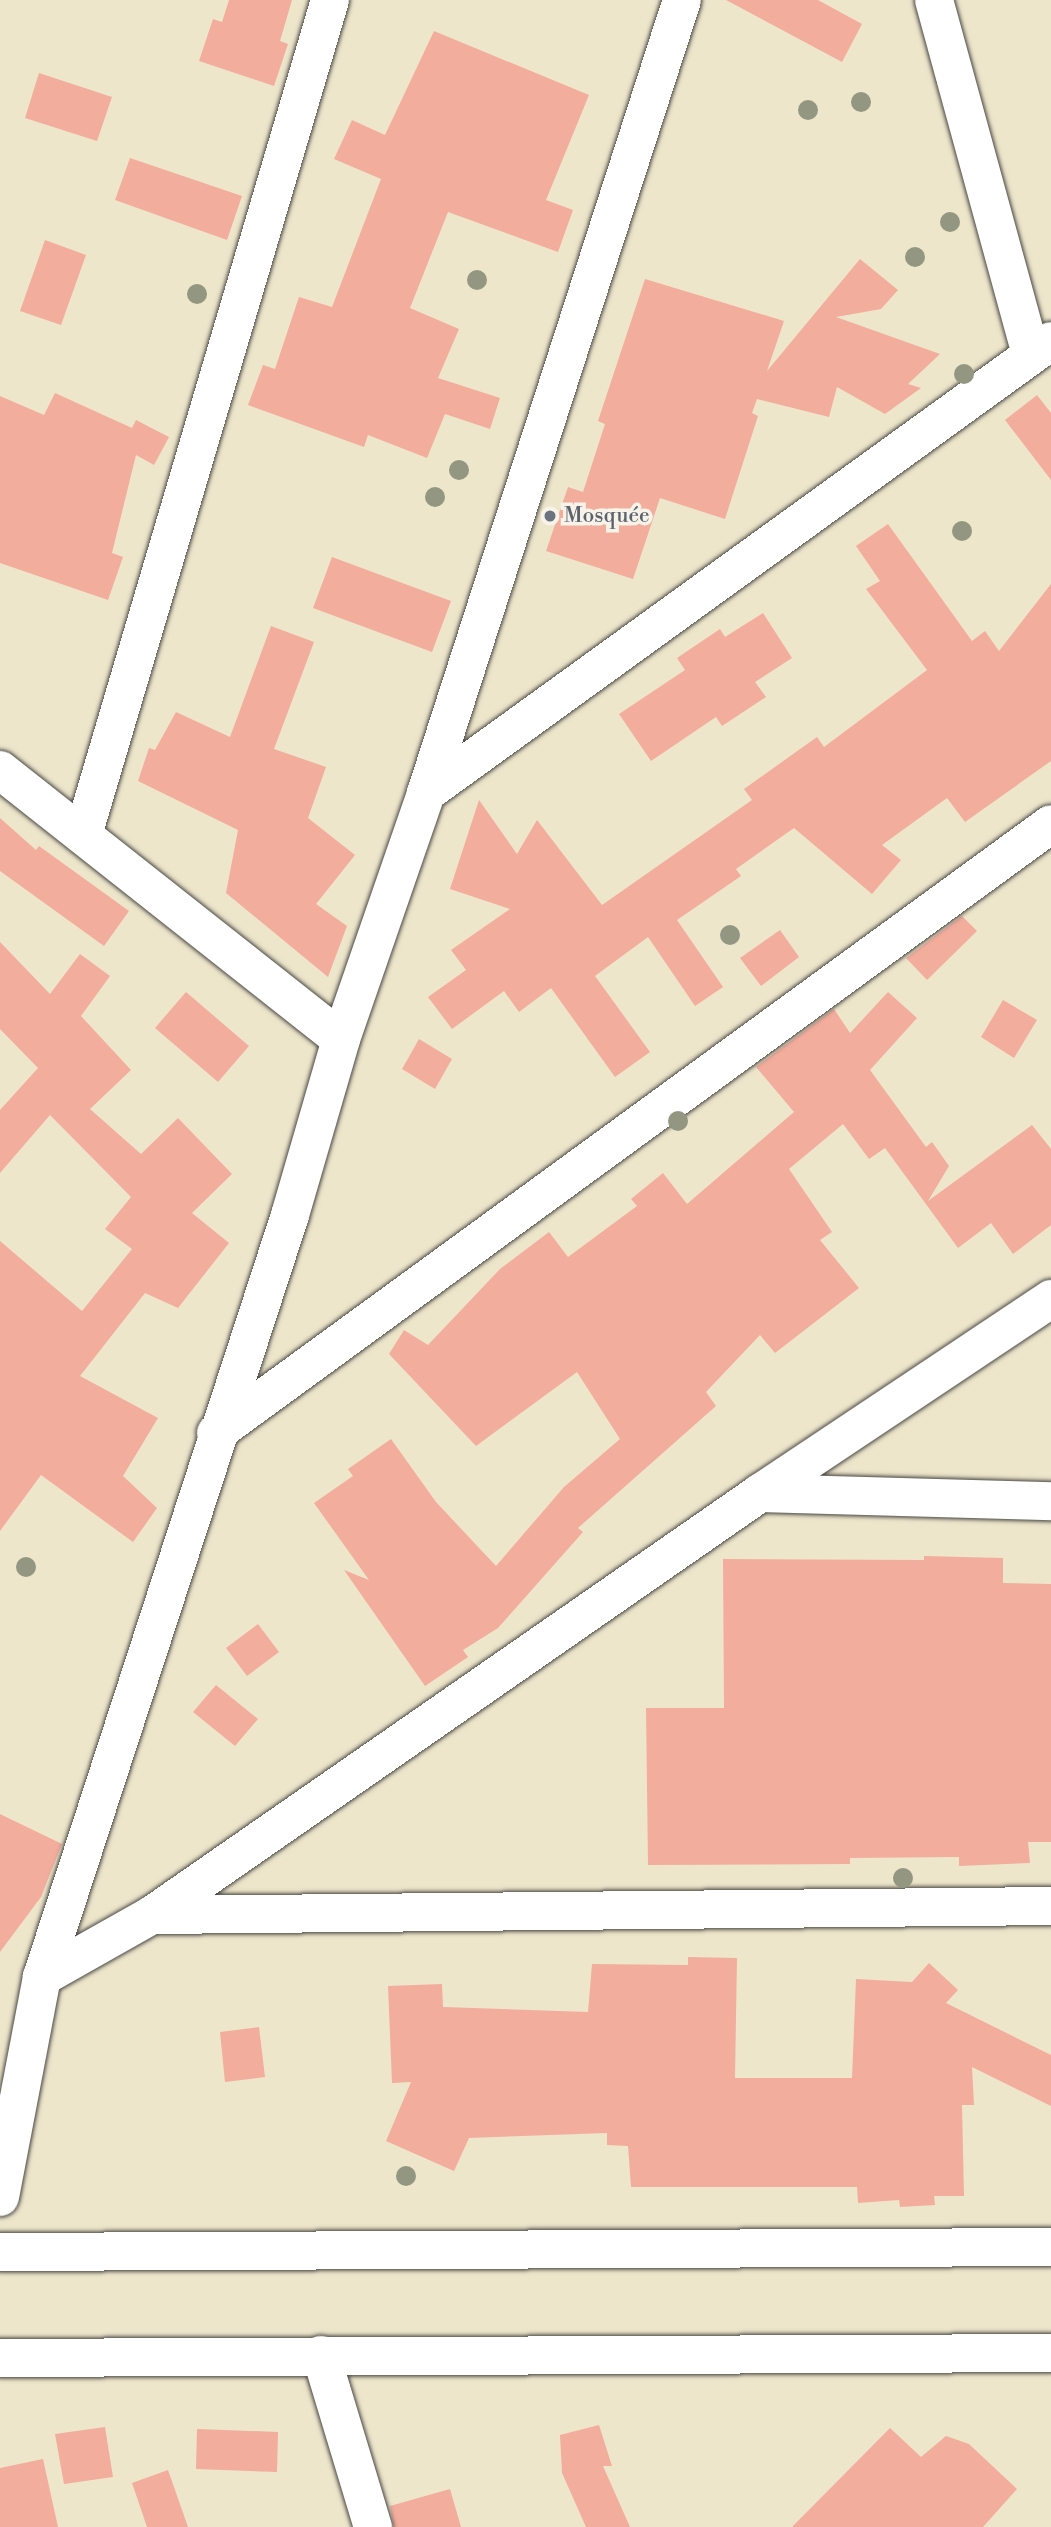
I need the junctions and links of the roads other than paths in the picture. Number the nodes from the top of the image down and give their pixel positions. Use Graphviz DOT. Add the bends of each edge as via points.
graph roads {
  1 [pos="331,0"];
  2 [pos="682,0"];
  3 [pos="933,0"];
  4 [pos="1041,348"];
  5 [pos="0,769"];
  6 [pos="426,793"];
  7 [pos="1051,824"];
  8 [pos="83,835"];
  9 [pos="341,1039"];
  10 [pos="1051,1299"];
  11 [pos="216,1433"];
  12 [pos="760,1493"];
  13 [pos="1051,1501"];
  14 [pos="1051,1906"];
  15 [pos="152,1915"];
  16 [pos="42,1977"];
  17 [pos="0,2197"];
  18 [pos="1051,2248"];
  19 [pos="0,2252"];
  20 [pos="1051,2353"];
  21 [pos="321,2355"];
  22 [pos="0,2358"];
  23 [pos="373,2527"];
  1 -- 8 [label="street"];
  2 -- 6 [label="street"];
  3 -- 4 [label="street"];
  4 -- 6 [label="street"];
  5 -- 8 [label="street"];
  6 -- 9 [label="street"];
  7 -- 11 [label="street"];
  8 -- 9 [label="street"];
  9 -- 11 [label="street" via="290,1215"];
  10 -- 12 [label="street"];
  11 -- 16 [label="street"];
  12 -- 13 [label="street"];
  12 -- 15 [label="street"];
  14 -- 15 [label="street"];
  15 -- 16 [label="street"];
  16 -- 17 [label="street"];
  18 -- 19 [label="street"];
  20 -- 21 [label="street"];
  21 -- 22 [label="street"];
  21 -- 23 [label="street"];
}
